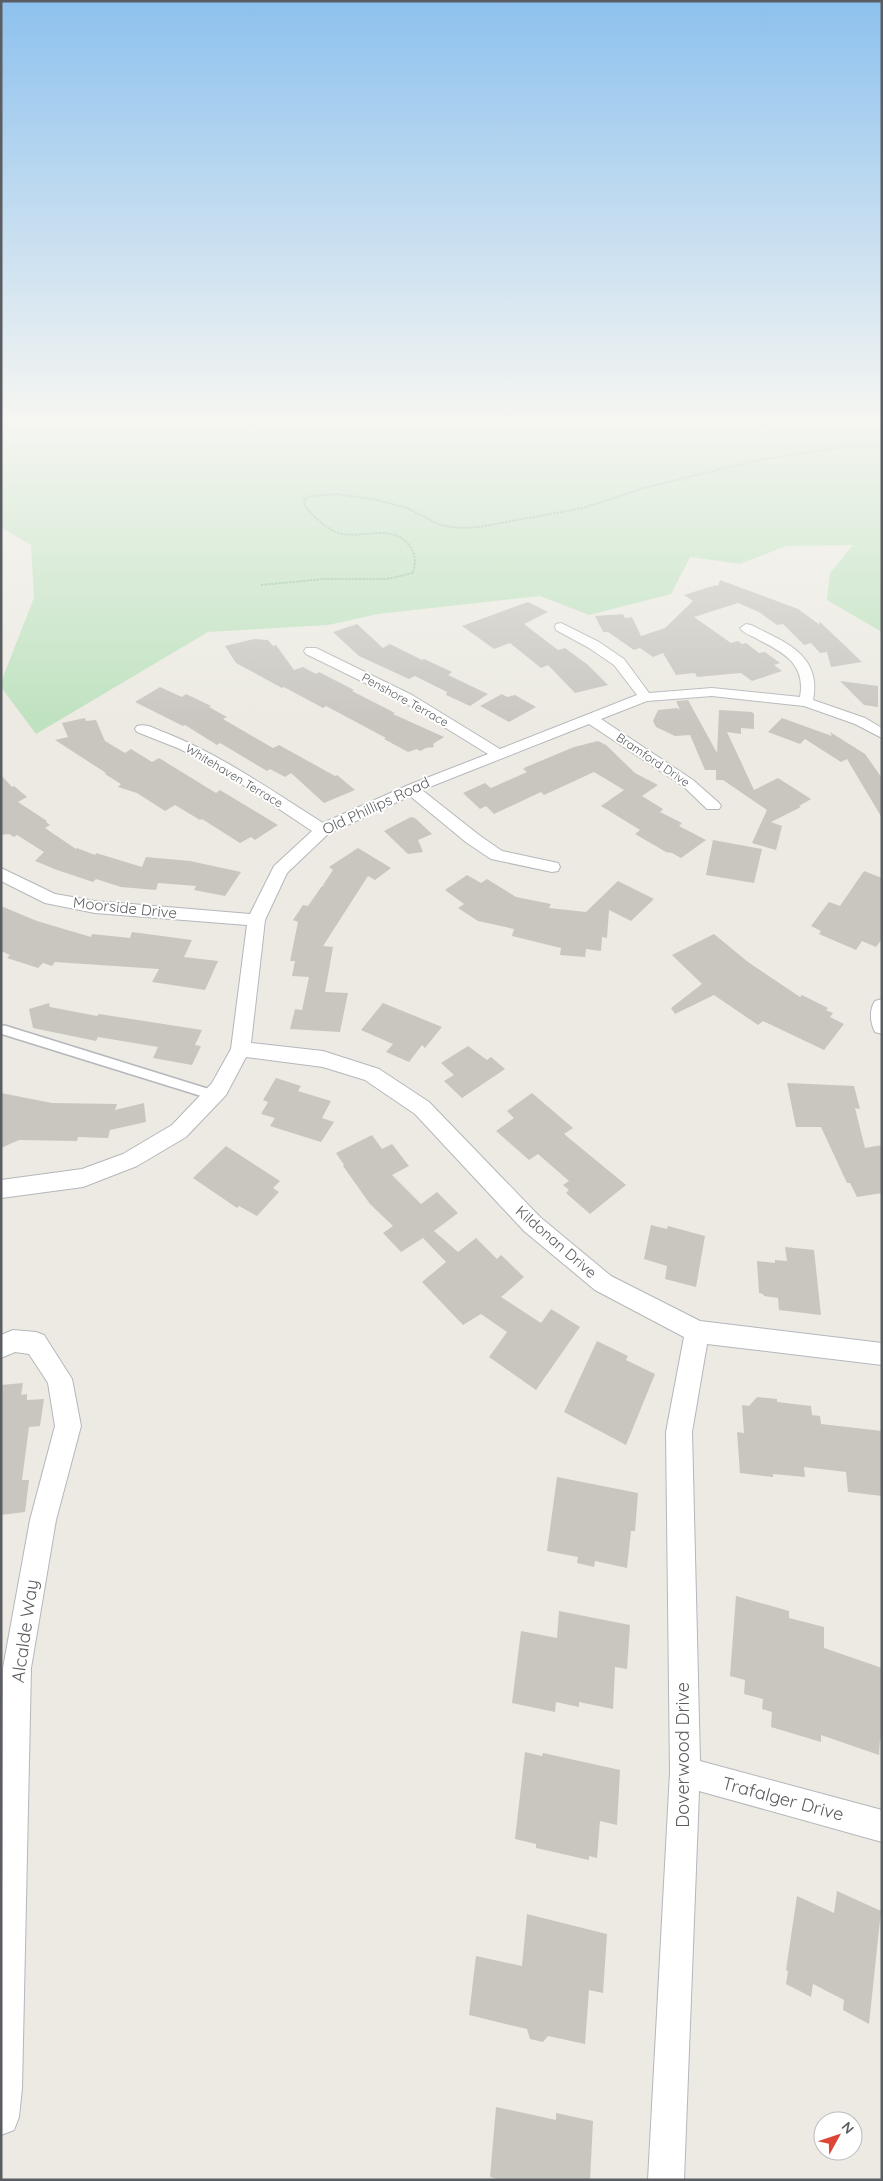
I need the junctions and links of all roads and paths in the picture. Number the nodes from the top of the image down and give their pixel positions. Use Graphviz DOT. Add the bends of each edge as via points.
graph roads {
  1 [pos="322,521"];
  2 [pos="432,521"];
  3 [pos="514,521"];
  4 [pos="261,585"];
  5 [pos="561,627"];
  6 [pos="746,628"];
  7 [pos="311,651"];
  8 [pos="645,697"];
  9 [pos="806,702"];
  10 [pos="590,718"];
  11 [pos="142,729"];
  12 [pos="882,734"];
  13 [pos="497,754"];
  14 [pos="411,788"];
  15 [pos="713,806"];
  16 [pos="322,830"];
  17 [pos="552,867"];
  18 [pos="1,873"];
  19 [pos="256,920"];
  20 [pos="882,1006"];
  21 [pos="882,1027"];
  22 [pos="4,1030"];
  23 [pos="241,1049"];
  24 [pos="213,1095"];
  25 [pos="1,1189"];
  26 [pos="697,1332"];
  27 [pos="1,1346"];
  28 [pos="882,1354"];
  29 [pos="685,1772"];
  30 [pos="882,1826"];
  31 [pos="1,2117"];
  32 [pos="666,2180"];
  1 -- 4 [label="path" via="335,532 398,536 407,542 415,557 413,573 391,580 345,578"];
  2 -- 3 [label="path" via="459,528"];
  5 -- 8 [label="street" via="619,662"];
  6 -- 9 [label="street" via="778,644 805,665 810,681"];
  7 -- 13 [label="street, Penshore Terrace" via="407,698"];
  8 -- 9 [label="street, Old Phillips Road" via="712,692"];
  8 -- 10 [label="street, Old Phillips Road"];
  9 -- 12 [label="street, Old Phillips Road" via="860,721"];
  10 -- 13 [label="street, Old Phillips Road"];
  10 -- 15 [label="street, Bramford Drive" via="688,783"];
  11 -- 16 [label="street, Whitehaven Terrace" via="185,746 233,772"];
  13 -- 14 [label="street, Old Phillips Road"];
  14 -- 16 [label="street, Old Phillips Road"];
  14 -- 17 [label="street" via="497,855"];
  16 -- 19 [label="street, Old Phillips Road" via="280,870"];
  18 -- 19 [label="street, Moorside Drive" via="51,899 95,907"];
  19 -- 23 [label="street, Old Phillips Road"];
  20 -- 21 [label="street"];
  22 -- 24 [label="lane"];
  23 -- 24 [label="street, Old Phillips Road"];
  23 -- 26 [label="street, Kildonan Drive" via="323,1059 372,1074 422,1108 532,1224 603,1283"];
  24 -- 25 [label="street, Old Phillips Road" via="178,1131 130,1160 83,1178"];
  26 -- 28 [label="street, Kildonan Drive"];
  26 -- 29 [label="street, Doverwood Drive" via="679,1432"];
  27 -- 31 [label="street, Alcalde Way" via="12,1341 36,1342 60,1379 68,1426 42,1520 17,1668"];
  29 -- 30 [label="street, Trafalger Drive"];
  29 -- 32 [label="street, Doverwood Drive"];
}
